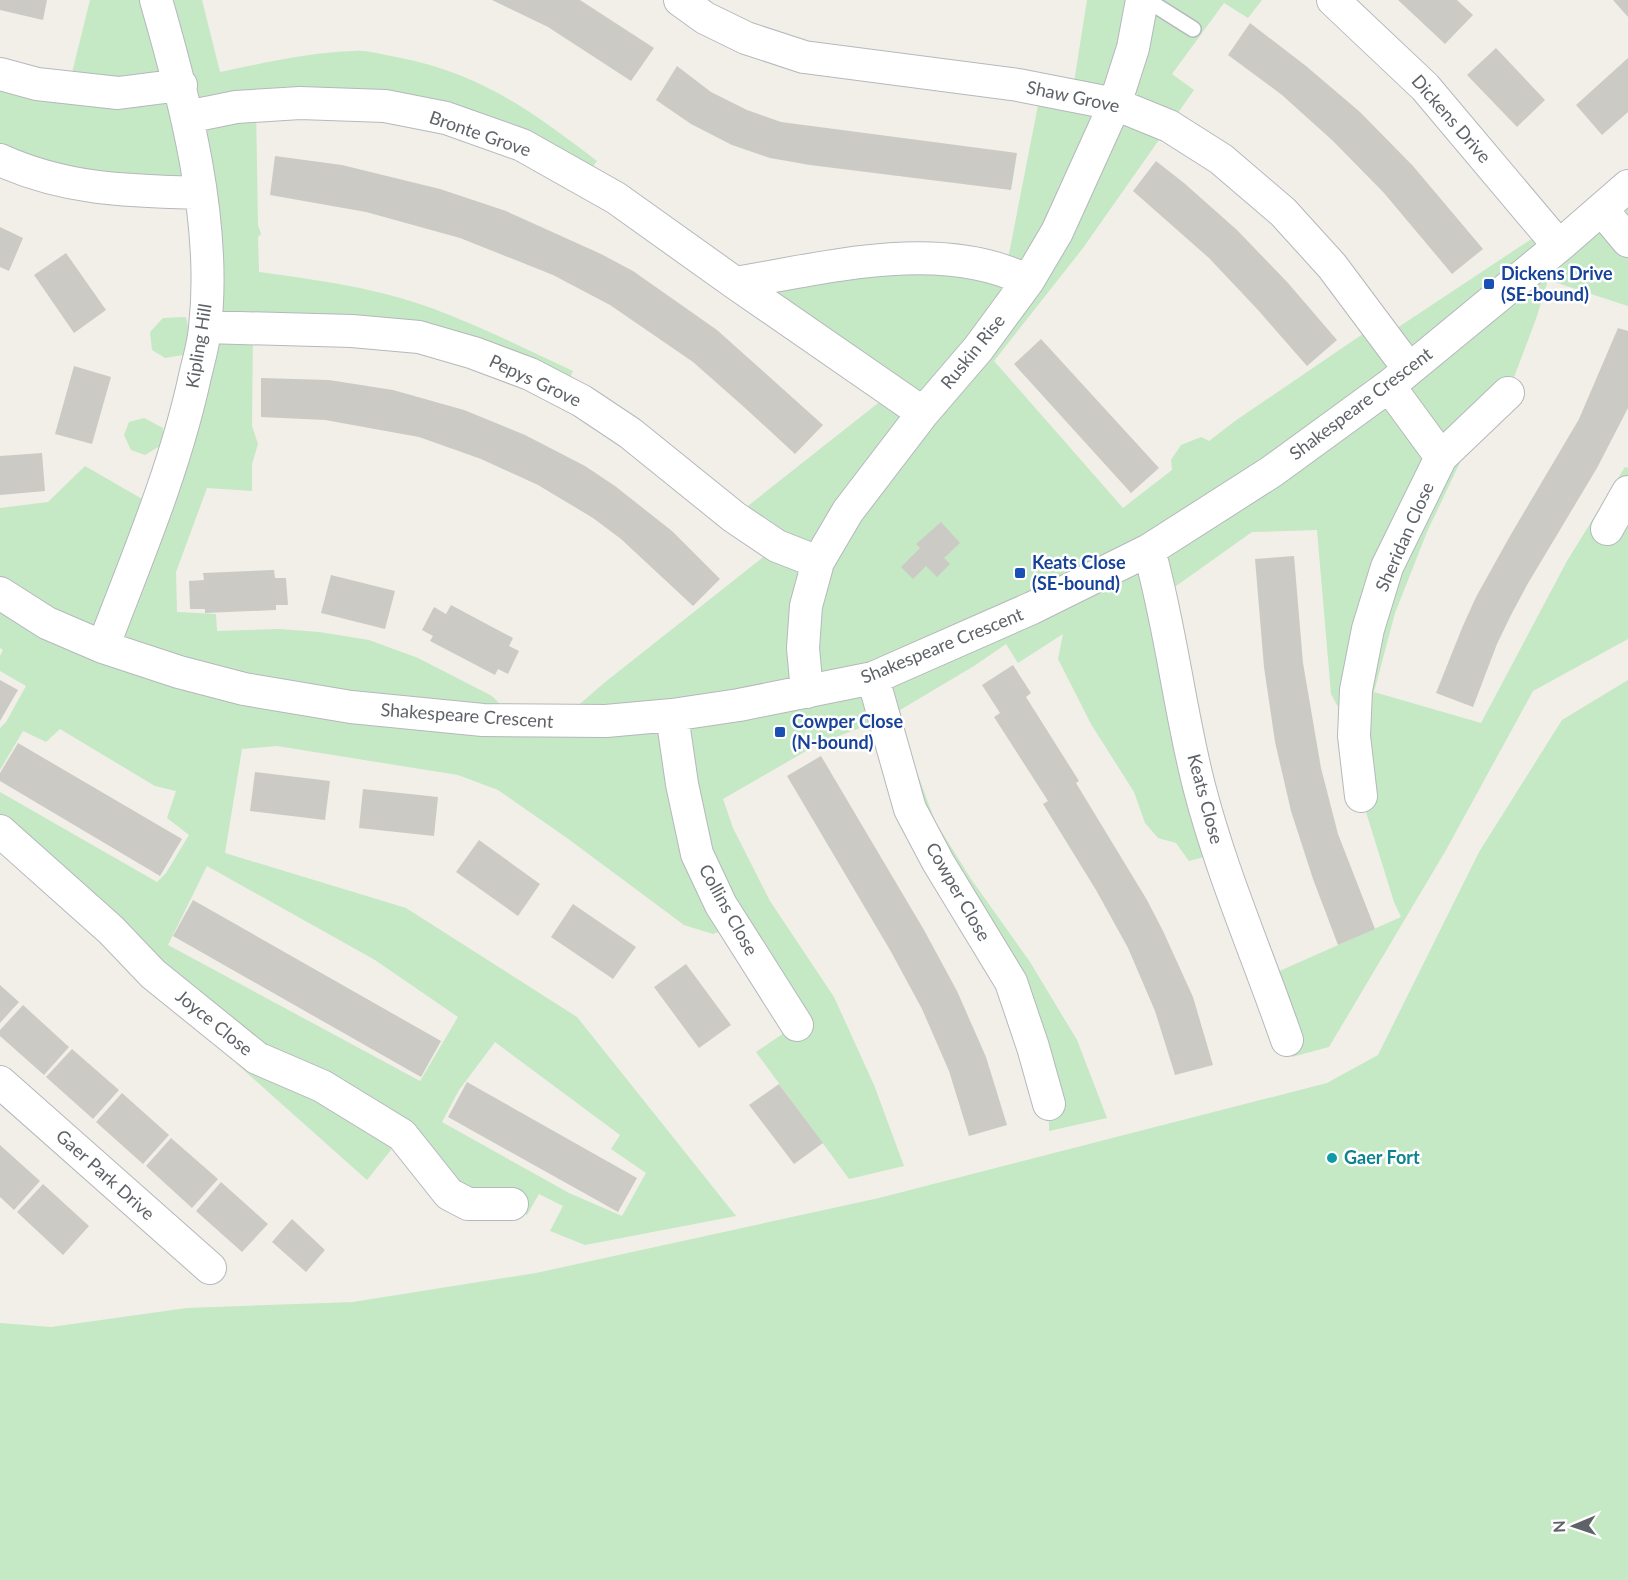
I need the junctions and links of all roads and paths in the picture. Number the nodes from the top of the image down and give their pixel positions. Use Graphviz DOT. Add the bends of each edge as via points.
graph roads {
  1 [pos="156,0"];
  2 [pos="680,0"];
  3 [pos="1144,0"];
  4 [pos="1333,0"];
  5 [pos="1193,29"];
  6 [pos="0,74"];
  7 [pos="181,85"];
  8 [pos="1115,104"];
  9 [pos="188,117"];
  10 [pos="0,160"];
  11 [pos="1628,186"];
  12 [pos="200,193"];
  13 [pos="1602,210"];
  14 [pos="1628,241"];
  15 [pos="1559,246"];
  16 [pos="1028,281"];
  17 [pos="735,283"];
  18 [pos="206,327"];
  19 [pos="1399,378"];
  20 [pos="1508,393"];
  21 [pos="923,413"];
  22 [pos="1441,457"];
  23 [pos="1628,492"];
  24 [pos="1607,529"];
  25 [pos="1149,550"];
  26 [pos="818,562"];
  27 [pos="0,593"];
  28 [pos="103,646"];
  29 [pos="873,678"];
  30 [pos="807,692"];
  31 [pos="672,714"];
  32 [pos="1361,796"];
  33 [pos="0,831"];
  34 [pos="797,1024"];
  35 [pos="1287,1040"];
  36 [pos="0,1082"];
  37 [pos="1049,1104"];
  38 [pos="512,1204"];
  39 [pos="210,1268"];
  1 -- 7 [label="street, Kipling Hill"];
  2 -- 8 [label="street, Shaw Grove" via="705,18 746,38 804,57 1018,85"];
  3 -- 5 [label="lane"];
  3 -- 8 [label="street, Ruskin Rise"];
  4 -- 15 [label="street, Dickens Drive" via="1425,87"];
  6 -- 7 [label="street" via="37,84 118,93"];
  7 -- 9 [label="street, Kipling Hill"];
  8 -- 16 [label="street, Ruskin Rise" via="1057,232"];
  8 -- 19 [label="street, Shaw Grove" via="1168,126 1221,159 1283,212 1332,266"];
  9 -- 12 [label="street, Kipling Hill"];
  9 -- 17 [label="street, Bronte Grove" via="236,107 300,103 385,106 446,118 522,145 583,179"];
  10 -- 12 [label="street" via="61,182 118,191"];
  11 -- 13 [label="street, Shakespeare Crescent"];
  12 -- 18 [label="street, Kipling Hill" via="208,259"];
  13 -- 14 [label="street"];
  13 -- 15 [label="street, Shakespeare Crescent"];
  15 -- 19 [label="street, Shakespeare Crescent"];
  16 -- 17 [label="street" via="1006,269 955,259 873,260"];
  16 -- 21 [label="street, Ruskin Rise" via="978,349"];
  17 -- 21 [label="street, Bronte Grove"];
  18 -- 26 [label="street, Pepys Grove" via="352,331 419,338 521,371 582,401 630,433 734,517 777,546"];
  18 -- 28 [label="street, Kipling Hill" via="188,411 165,486"];
  19 -- 22 [label="street"];
  19 -- 25 [label="street, Shakespeare Crescent" via="1271,472"];
  20 -- 22 [label="street, Sheridan Close"];
  21 -- 26 [label="street, Ruskin Rise" via="848,511"];
  22 -- 32 [label="street, Sheridan Close" via="1387,567 1368,629 1356,690 1354,736"];
  23 -- 24 [label="street"];
  25 -- 29 [label="street, Shakespeare Crescent" via="1032,608"];
  25 -- 35 [label="street, Keats Close" via="1162,596 1199,786 1219,853"];
  26 -- 30 [label="street, Ruskin Rise" via="806,606 803,648"];
  27 -- 28 [label="street, Shakespeare Crescent" via="47,623"];
  28 -- 31 [label="street, Shakespeare Crescent" via="179,672 244,688 351,707 483,720 606,722"];
  29 -- 30 [label="street, Shakespeare Crescent"];
  29 -- 37 [label="street, Cowper Close" via="910,809 1011,982"];
  30 -- 31 [label="street, Shakespeare Crescent"];
  31 -- 34 [label="street, Collins Close" via="697,854 727,916"];
  33 -- 38 [label="street, Joyce Close" via="111,930 153,974 257,1058 322,1086 402,1135 449,1194 468,1204"];
  36 -- 39 [label="street, Gaer Park Drive"];
}
